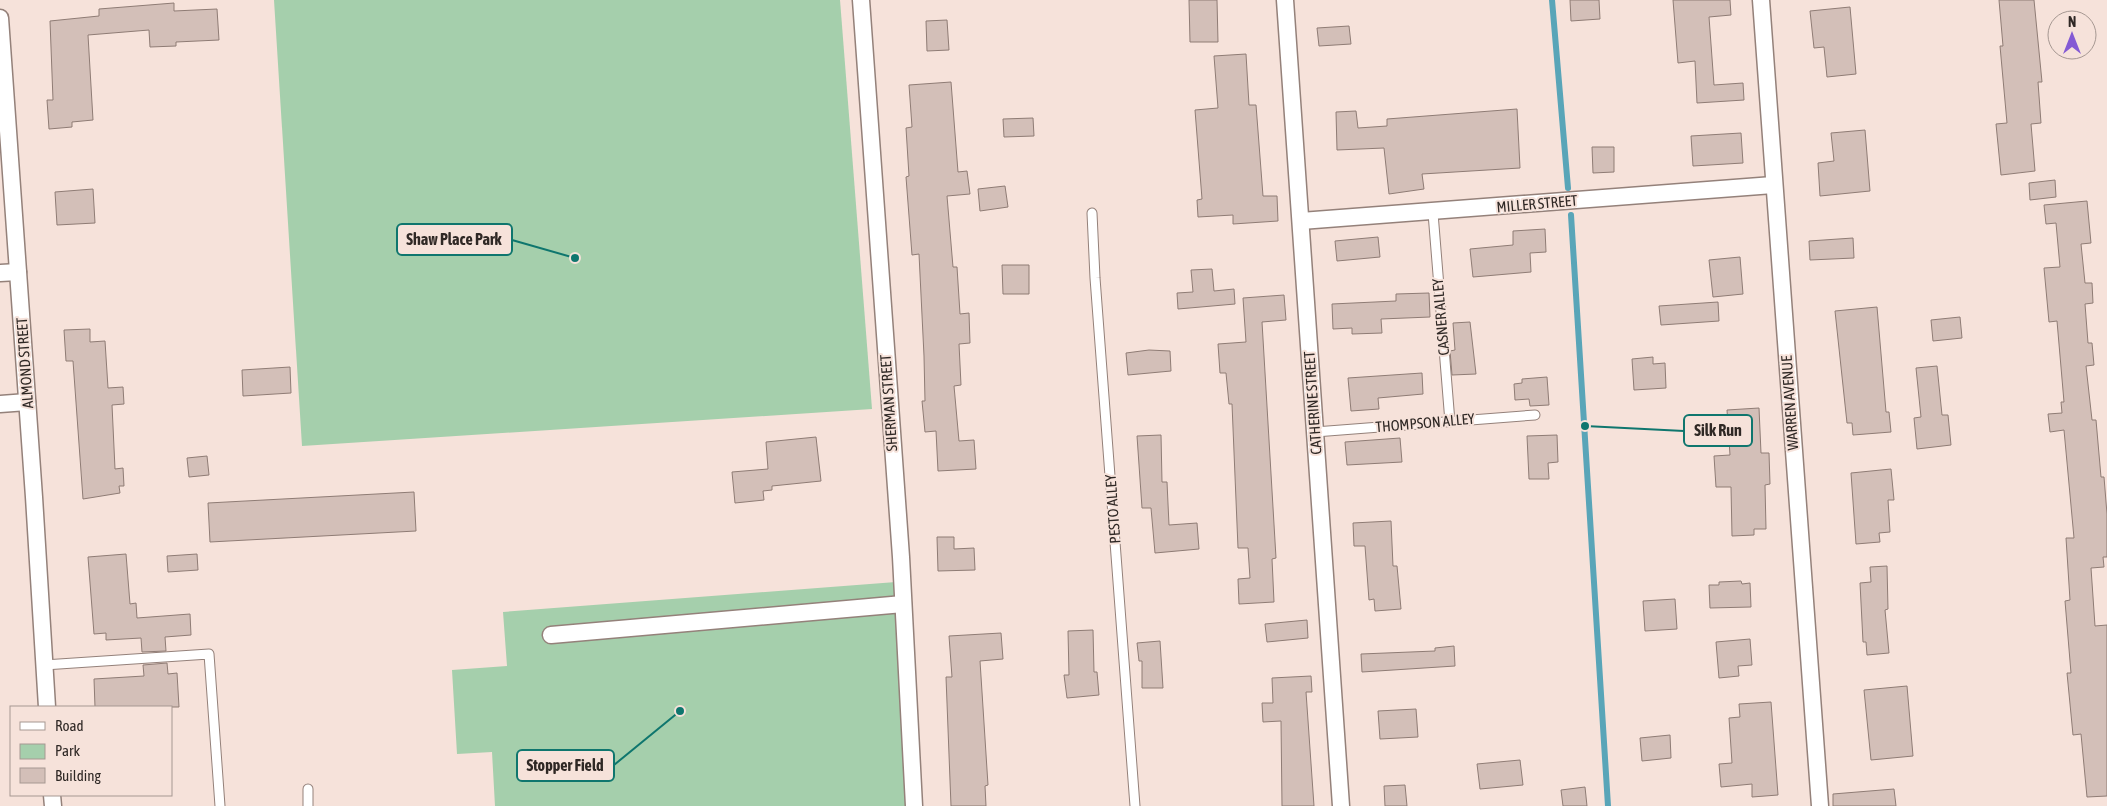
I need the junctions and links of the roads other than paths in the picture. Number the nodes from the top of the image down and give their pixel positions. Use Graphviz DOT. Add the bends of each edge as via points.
graph roads {
  1 [pos="860,0"];
  2 [pos="1285,0"];
  3 [pos="1761,0"];
  4 [pos="0,18"];
  5 [pos="3,117"];
  6 [pos="1773,185"];
  7 [pos="1092,213"];
  8 [pos="1433,213"];
  9 [pos="1301,221"];
  10 [pos="18,272"];
  11 [pos="0,273"];
  12 [pos="27,402"];
  13 [pos="0,404"];
  14 [pos="1535,414"];
  15 [pos="1450,422"];
  16 [pos="1315,432"];
  17 [pos="903,604"];
  18 [pos="551,635"];
  19 [pos="44,665"];
  20 [pos="47,706"];
  21 [pos="308,788"];
  22 [pos="220,806"];
  23 [pos="308,806"];
  24 [pos="914,806"];
  25 [pos="1135,806"];
  26 [pos="1342,806"];
  27 [pos="1820,806"];
  1 -- 17 [label="street, SHERMAN STREET"];
  2 -- 9 [label="street, CATHERINE STREET"];
  3 -- 6 [label="street, WARREN AVENUE"];
  4 -- 5 [label="street, ALMOND STREET"];
  5 -- 10 [label="street, ALMOND STREET"];
  6 -- 8 [label="street, MILLER STREET"];
  6 -- 27 [label="street, WARREN AVENUE"];
  7 -- 25 [label="lane, PESTO ALLEY"];
  8 -- 9 [label="street, MILLER STREET"];
  8 -- 15 [label="lane, CASNER ALLEY"];
  9 -- 16 [label="street, CATHERINE STREET"];
  10 -- 11 [label="street"];
  10 -- 12 [label="street, ALMOND STREET"];
  12 -- 13 [label="street"];
  12 -- 19 [label="street, ALMOND STREET"];
  14 -- 15 [label="lane, THOMPSON ALLEY"];
  15 -- 16 [label="lane, THOMPSON ALLEY"];
  16 -- 26 [label="street, CATHERINE STREET"];
  17 -- 18 [label="street"];
  17 -- 24 [label="street, SHERMAN STREET"];
  19 -- 20 [label="street, ALMOND STREET"];
  19 -- 22 [label="lane" via="209,654"];
  21 -- 23 [label="lane"];
}
